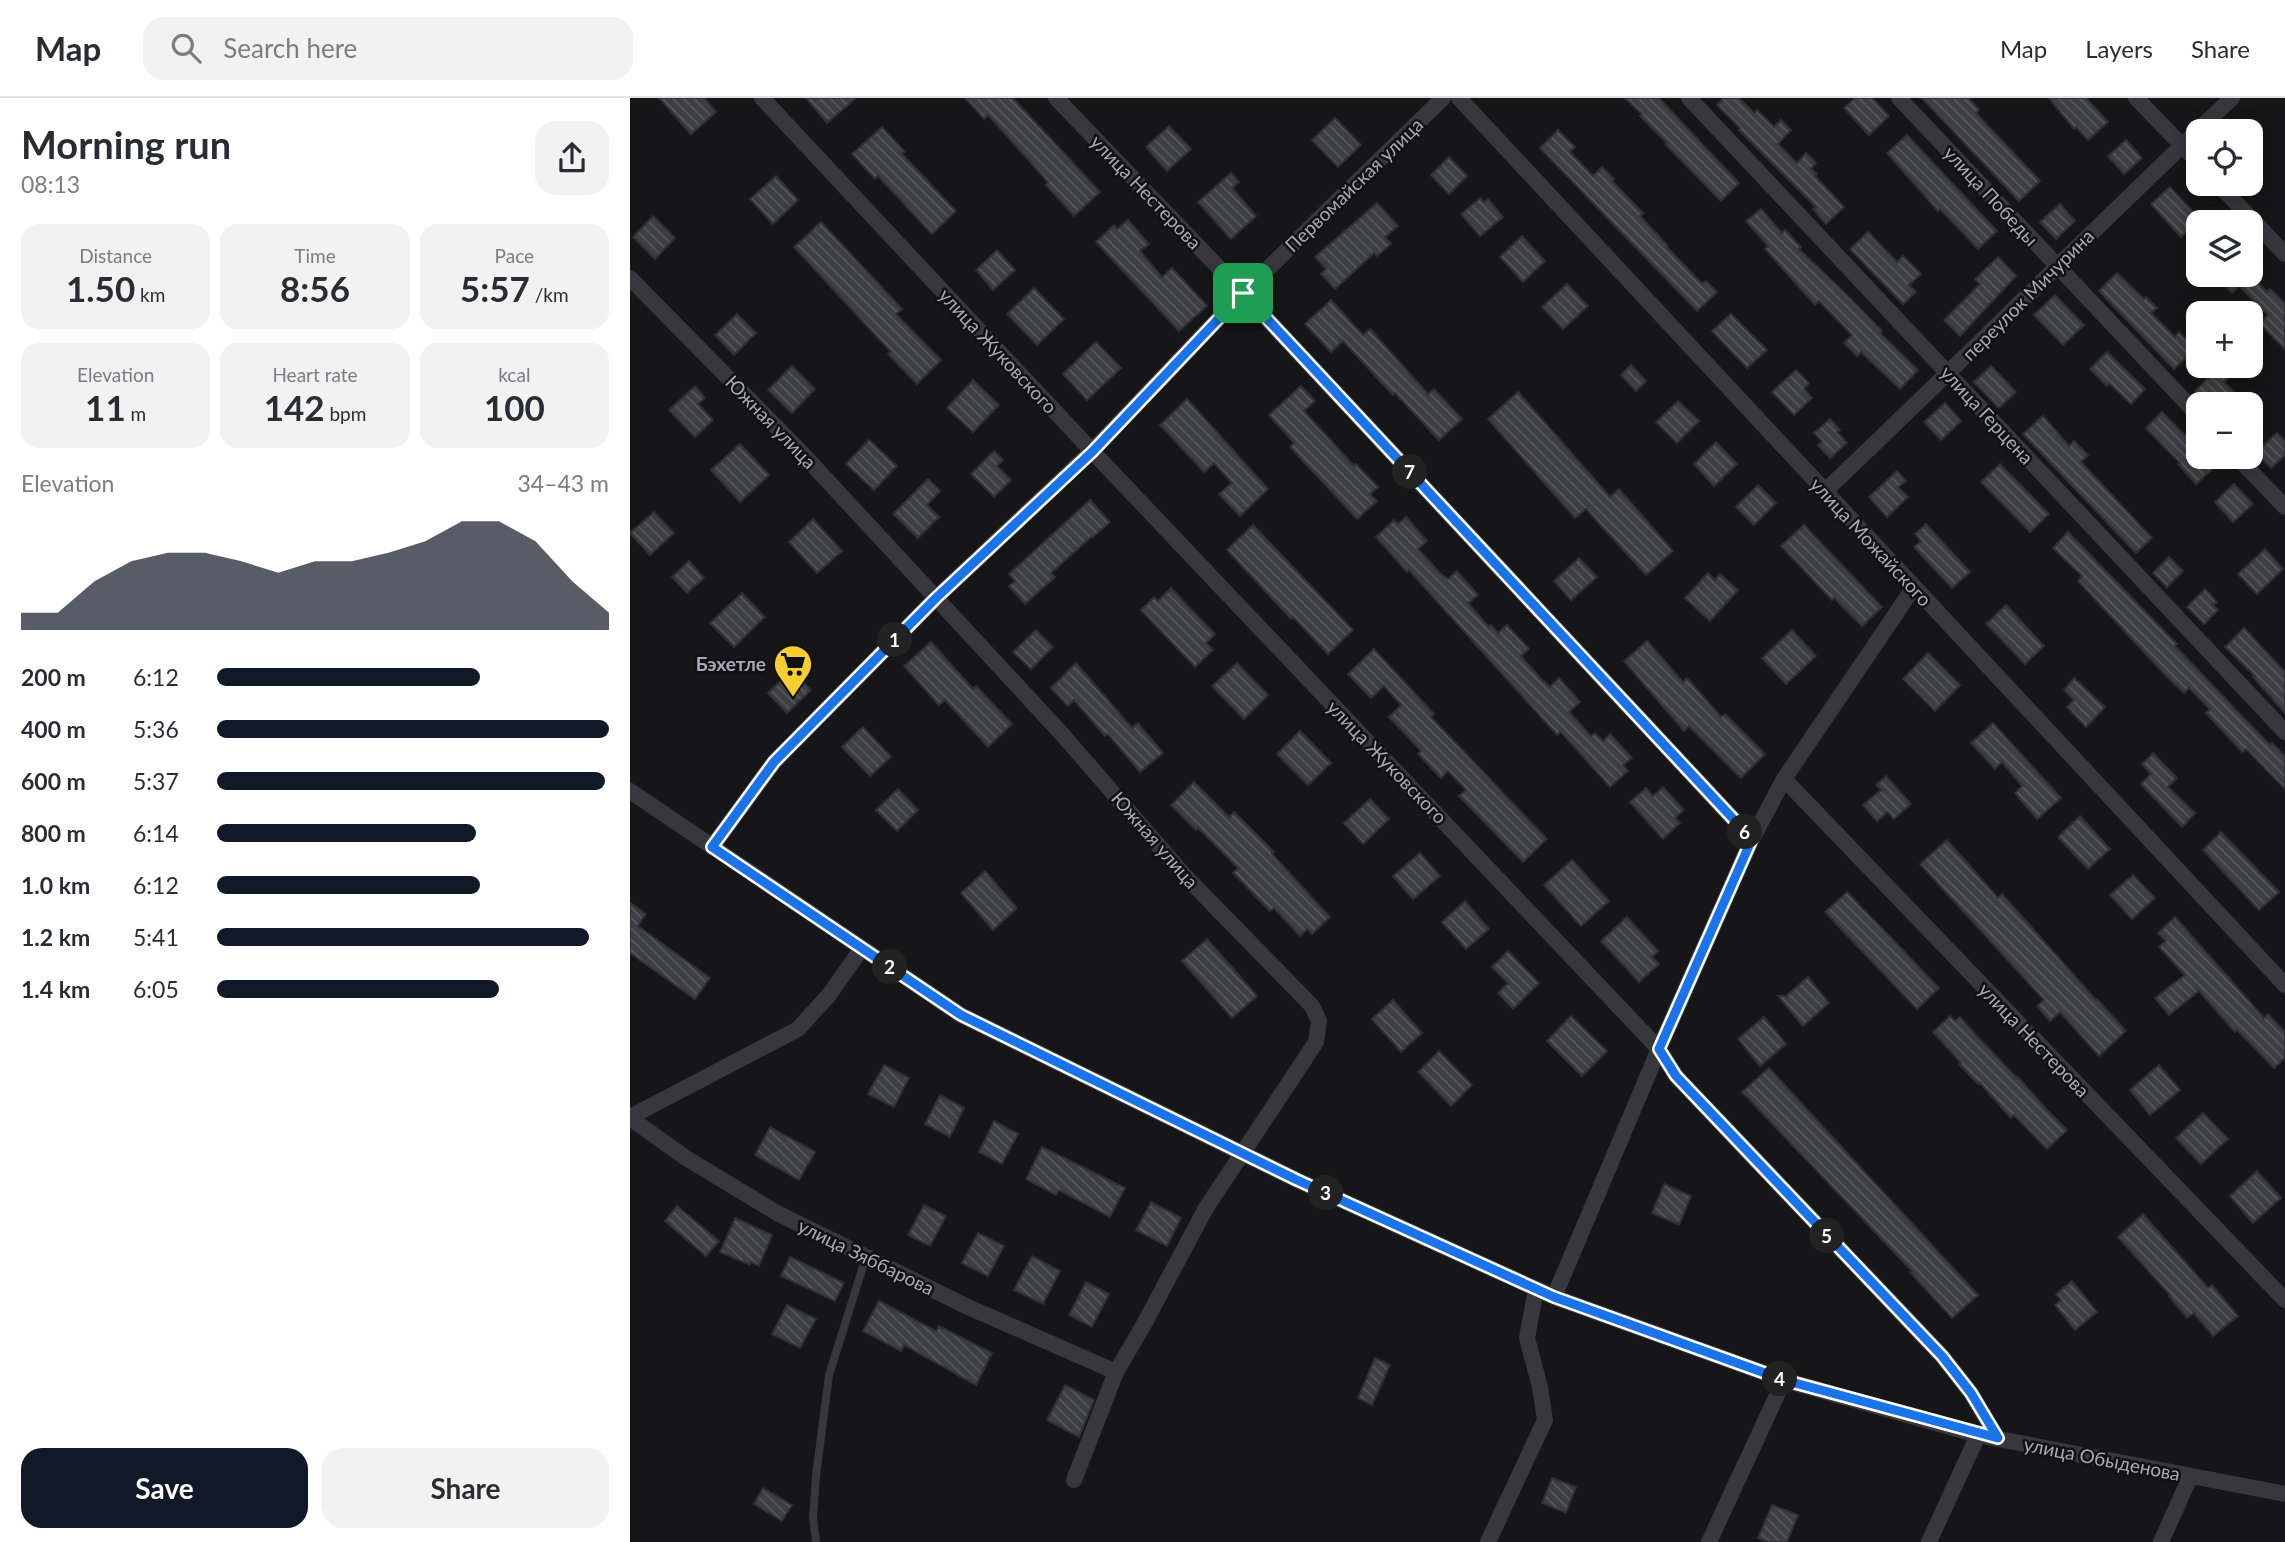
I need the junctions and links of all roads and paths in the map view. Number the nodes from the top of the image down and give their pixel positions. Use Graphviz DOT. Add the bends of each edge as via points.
graph roads {
  1 [pos="762,98"];
  2 [pos="1056,98"];
  3 [pos="1443,98"];
  4 [pos="1459,98"];
  5 [pos="1689,98"];
  6 [pos="1899,98"];
  7 [pos="2136,98"];
  8 [pos="2232,98"];
  9 [pos="2182,146"];
  10 [pos="2186,150"];
  11 [pos="2229,196"];
  12 [pos="2285,254"];
  13 [pos="2056,265"];
  14 [pos="630,278"];
  15 [pos="1243,293"];
  16 [pos="1949,373"];
  17 [pos="2186,402"];
  18 [pos="1092,452"];
  19 [pos="2249,469"];
  20 [pos="1824,492"];
  21 [pos="2285,507"];
  22 [pos="1914,587"];
  23 [pos="936,598"];
  24 [pos="2285,732"];
  25 [pos="1784,779"];
  26 [pos="630,791"];
  27 [pos="1752,839"];
  28 [pos="712,847"];
  29 [pos="862,948"];
  30 [pos="2285,985"];
  31 [pos="1659,1049"];
  32 [pos="630,1118"];
  33 [pos="1242,1153"];
  34 [pos="866,1257"];
  35 [pos="1536,1289"];
  36 [pos="1554,1297"];
  37 [pos="2285,1300"];
  38 [pos="1116,1372"];
  39 [pos="1784,1380"];
  40 [pos="1978,1434"];
  41 [pos="1998,1438"];
  42 [pos="2190,1476"];
  43 [pos="1074,1480"];
  44 [pos="2285,1494"];
  45 [pos="816,1542"];
  46 [pos="1488,1542"];
  47 [pos="1709,1542"];
  48 [pos="1929,1542"];
  49 [pos="2161,1542"];
  1 -- 18 [label="street, улица Жуковского"];
  2 -- 15 [label="street, улица Нестерова"];
  3 -- 15 [label="street, Первомайская улица"];
  4 -- 20 [label="street, улица Можайского"];
  5 -- 16 [label="street, улица Герцена"];
  6 -- 13 [label="street, улица Победы"];
  7 -- 9 [label="street"];
  8 -- 9 [label="street, переулок Мичурина"];
  9 -- 10 [label="street"];
  9 -- 13 [label="street, переулок Мичурина"];
  11 -- 12 [label="street"];
  13 -- 16 [label="street, переулок Мичурина"];
  13 -- 17 [label="street, улица Победы"];
  14 -- 23 [label="street, Южная улица"];
  15 -- 18 [label="street, Первомайская улица"];
  15 -- 27 [label="street, улица Нестерова"];
  16 -- 20 [label="street, переулок Мичурина"];
  16 -- 24 [label="street, улица Герцена"];
  18 -- 23 [label="street, Первомайская улица"];
  18 -- 31 [label="street, улица Жуковского"];
  19 -- 21 [label="street"];
  20 -- 22 [label="street, улица Можайского"];
  22 -- 25 [label="street"];
  22 -- 30 [label="street, улица Можайского"];
  23 -- 28 [label="street, Первомайская улица" via="774,762"];
  23 -- 33 [label="street, Южная улица" via="1185,876 1312,1006 1320,1021 1316,1042"];
  25 -- 27 [label="street"];
  25 -- 37 [label="street, улица Нестерова"];
  26 -- 28 [label="street, улица Обыденова"];
  27 -- 31 [label="street"];
  28 -- 29 [label="street, улица Обыденова"];
  29 -- 32 [label="street" via="798,1029"];
  29 -- 33 [label="street, улица Обыденова" via="961,1015"];
  31 -- 36 [label="street"];
  31 -- 41 [label="street, улица Жуковского" via="1676,1076 1942,1356"];
  32 -- 34 [label="street, улица Зяббарова" via="777,1213"];
  33 -- 35 [label="street, улица Обыденова"];
  33 -- 38 [label="street, Южная улица" via="1206,1208"];
  34 -- 38 [label="street, улица Зяббарова"];
  34 -- 45 [label="lane" via="829,1375 816,1476"];
  35 -- 36 [label="street, улица Обыденова"];
  35 -- 46 [label="street" via="1527,1338 1545,1420"];
  36 -- 39 [label="street, улица Обыденова"];
  38 -- 43 [label="street, Южная улица"];
  39 -- 40 [label="street, улица Обыденова"];
  39 -- 47 [label="street"];
  40 -- 41 [label="street, улица Обыденова"];
  40 -- 48 [label="street"];
  41 -- 42 [label="street, улица Обыденова"];
  42 -- 44 [label="street, улица Обыденова"];
  42 -- 49 [label="street"];
}
